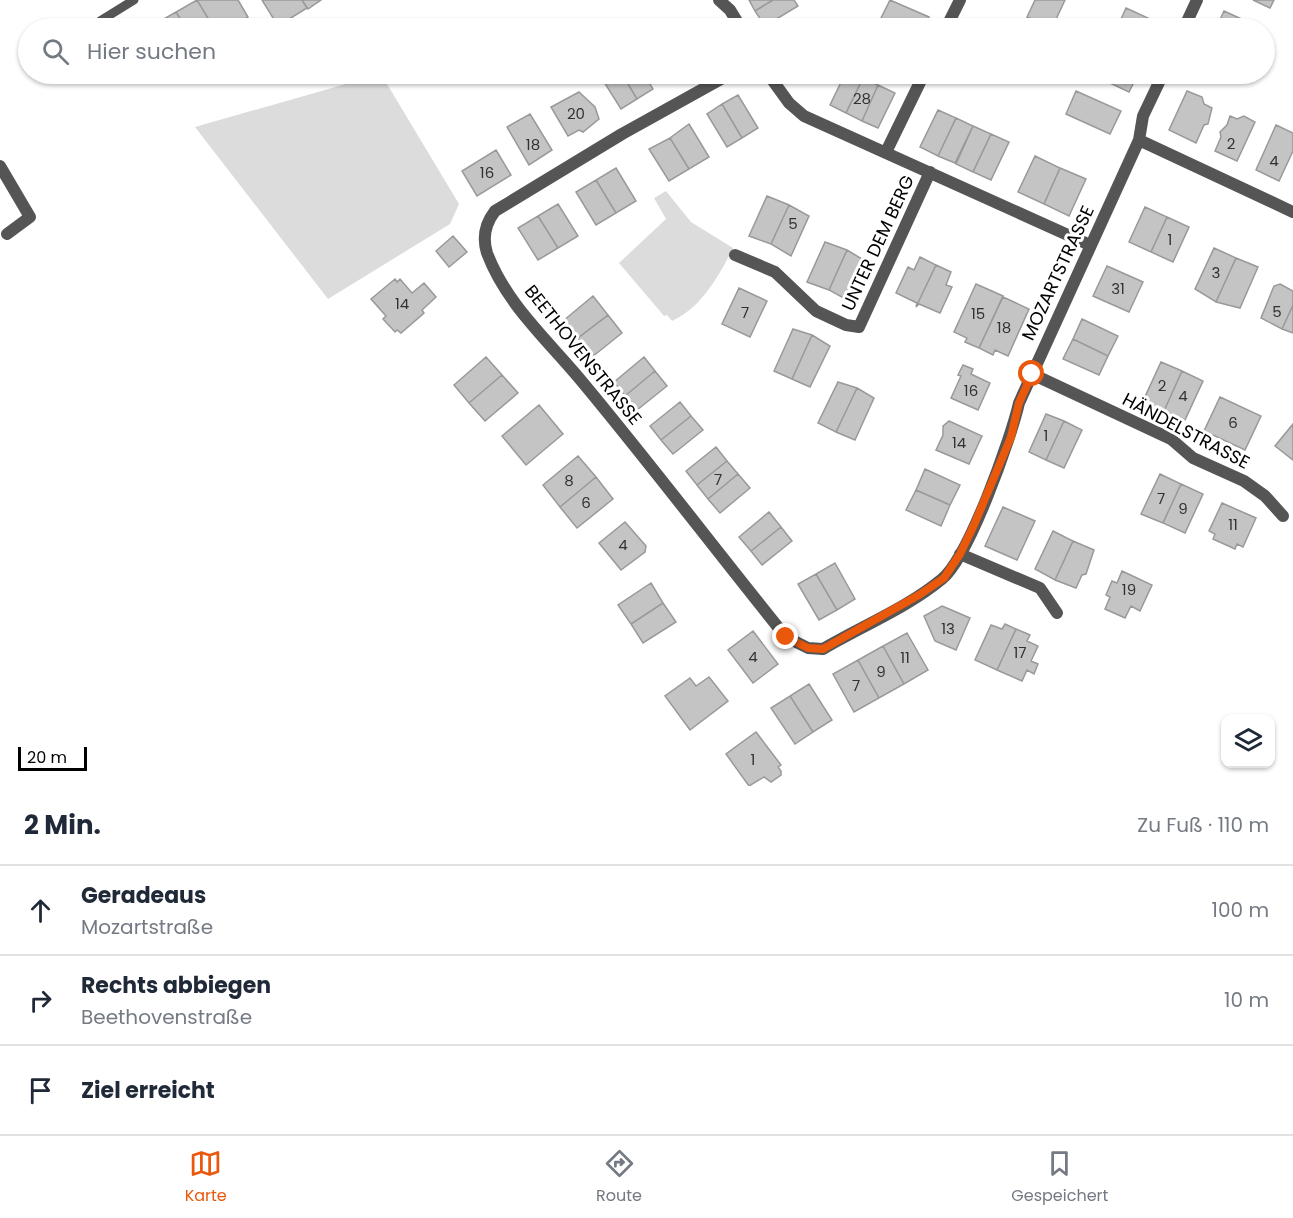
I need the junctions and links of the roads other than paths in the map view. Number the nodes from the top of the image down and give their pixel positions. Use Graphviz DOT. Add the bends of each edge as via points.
graph roads {
  1 [pos="134,0"];
  2 [pos="719,0"];
  3 [pos="960,0"];
  4 [pos="1192,2"];
  5 [pos="105,18"];
  6 [pos="735,18"];
  7 [pos="951,18"];
  8 [pos="1187,18"];
  9 [pos="712,84"];
  10 [pos="775,84"];
  11 [pos="919,84"];
  12 [pos="1158,84"];
  13 [pos="1139,140"];
  14 [pos="886,152"];
  15 [pos="0,166"];
  16 [pos="930,172"];
  17 [pos="1293,212"];
  18 [pos="7,234"];
  19 [pos="1090,245"];
  20 [pos="735,255"];
  21 [pos="1032,374"];
  22 [pos="1283,516"];
  23 [pos="960,554"];
  24 [pos="1057,613"];
  25 [pos="823,649"];
  1 -- 5 [label="lane"];
  2 -- 6 [label="street"];
  3 -- 7 [label="street"];
  4 -- 8 [label="street"];
  9 -- 25 [label="street, BEETHOVENSTRASSE" via="495,211 485,224 484,238 516,307 583,383 786,637 808,648"];
  10 -- 14 [label="street, UNTER DEM BERG" via="804,116"];
  11 -- 14 [label="street"];
  12 -- 13 [label="street, MOZARTSTRASSE" via="1143,116"];
  13 -- 17 [label="street"];
  13 -- 19 [label="street, MOZARTSTRASSE"];
  14 -- 16 [label="street, UNTER DEM BERG"];
  15 -- 18 [label="street" via="30,218"];
  16 -- 19 [label="street, UNTER DEM BERG"];
  16 -- 20 [label="street, UNTER DEM BERG" via="859,327 816,311 775,272"];
  19 -- 21 [label="street, MOZARTSTRASSE"];
  21 -- 22 [label="street, HÄNDELSTRASSE" via="1171,439 1193,458 1244,481"];
  21 -- 23 [label="street, MOZARTSTRASSE" via="1019,403 1011,437"];
  23 -- 24 [label="street" via="1040,588"];
  23 -- 25 [label="street, MOZARTSTRASSE" via="944,578"];
}
